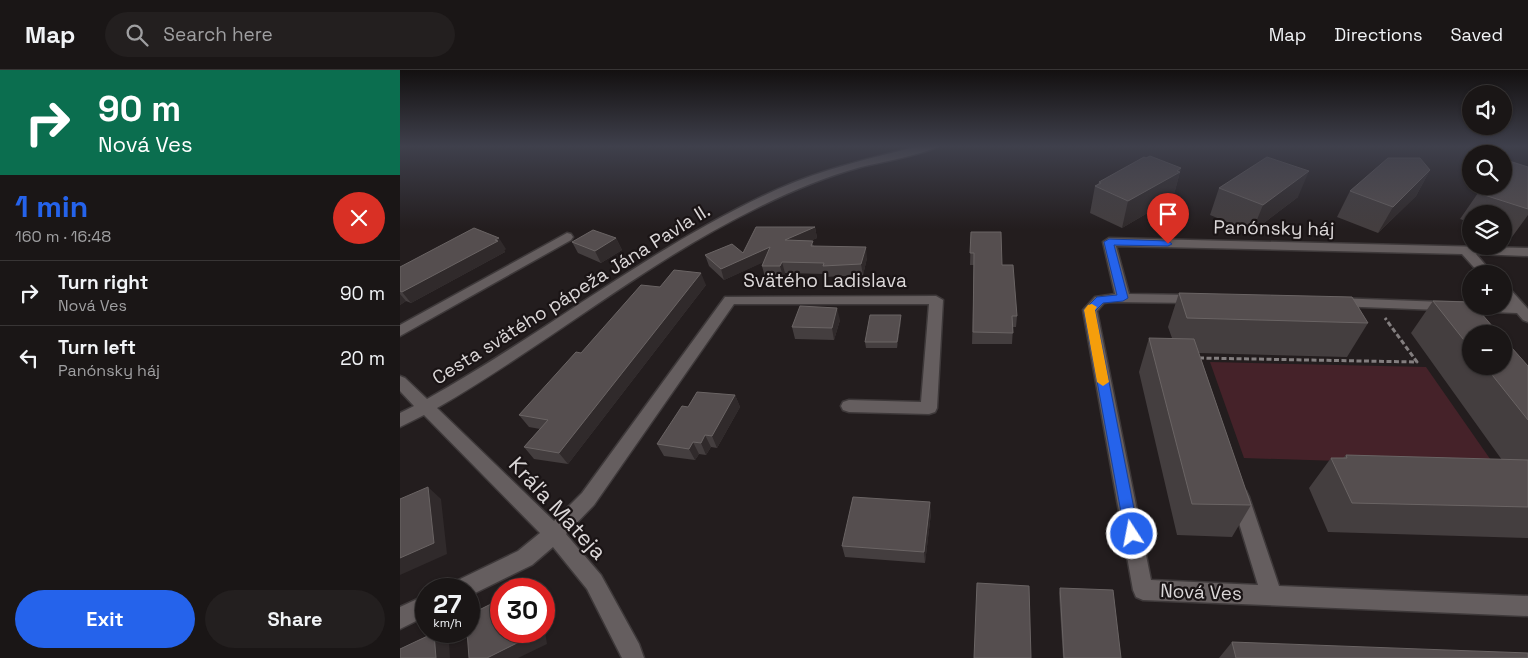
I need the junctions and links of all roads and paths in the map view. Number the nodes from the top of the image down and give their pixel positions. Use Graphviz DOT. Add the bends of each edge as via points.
graph roads {
  1 [pos="829,173"];
  2 [pos="567,237"];
  3 [pos="1462,250"];
  4 [pos="1512,251"];
  5 [pos="1528,252"];
  6 [pos="1470,255"];
  7 [pos="1479,265"];
  8 [pos="1123,298"];
  9 [pos="1214,300"];
  10 [pos="1512,300"];
  11 [pos="1324,302"];
  12 [pos="1374,303"];
  13 [pos="1460,308"];
  14 [pos="1524,313"];
  15 [pos="1470,321"];
  16 [pos="400,331"];
  17 [pos="1198,367"];
  18 [pos="400,382"];
  19 [pos="849,406"];
  20 [pos="425,408"];
  21 [pos="400,421"];
  22 [pos="1238,493"];
  23 [pos="554,534"];
  24 [pos="480,580"];
  25 [pos="1272,595"];
  26 [pos="1528,606"];
  27 [pos="415,610"];
  28 [pos="400,618"];
  29 [pos="632,658"];
  1 -- 20 [label="street, Cesta svätého pápeža Jána Pavla II." via="735,214"];
  2 -- 16 [label="street"];
  3 -- 8 [label="street, Panónsky háj" via="1109,242"];
  4 -- 5 [label="street, Panónsky háj"];
  6 -- 7 [label="street"];
  8 -- 9 [label="street, Nová Ves"];
  8 -- 25 [label="street, Nová Ves" via="1100,300 1090,310 1143,590"];
  10 -- 14 [label="street"];
  11 -- 12 [label="street"];
  12 -- 13 [label="street"];
  12 -- 17 [label="path" via="1418,362 1195,358"];
  13 -- 14 [label="street"];
  13 -- 15 [label="street"];
  18 -- 20 [label="street, Kráľa Mateja"];
  19 -- 23 [label="street, Svätého Ladislava" via="929,408 936,300 730,300 588,499"];
  20 -- 21 [label="street, Cesta svätého pápeža Jána Pavla II."];
  20 -- 23 [label="street, Kráľa Mateja"];
  22 -- 25 [label="street"];
  23 -- 24 [label="street" via="525,558"];
  23 -- 29 [label="street, Kráľa Mateja" via="594,582"];
  25 -- 26 [label="street, Nová Ves"];
  27 -- 28 [label="street"];
}
